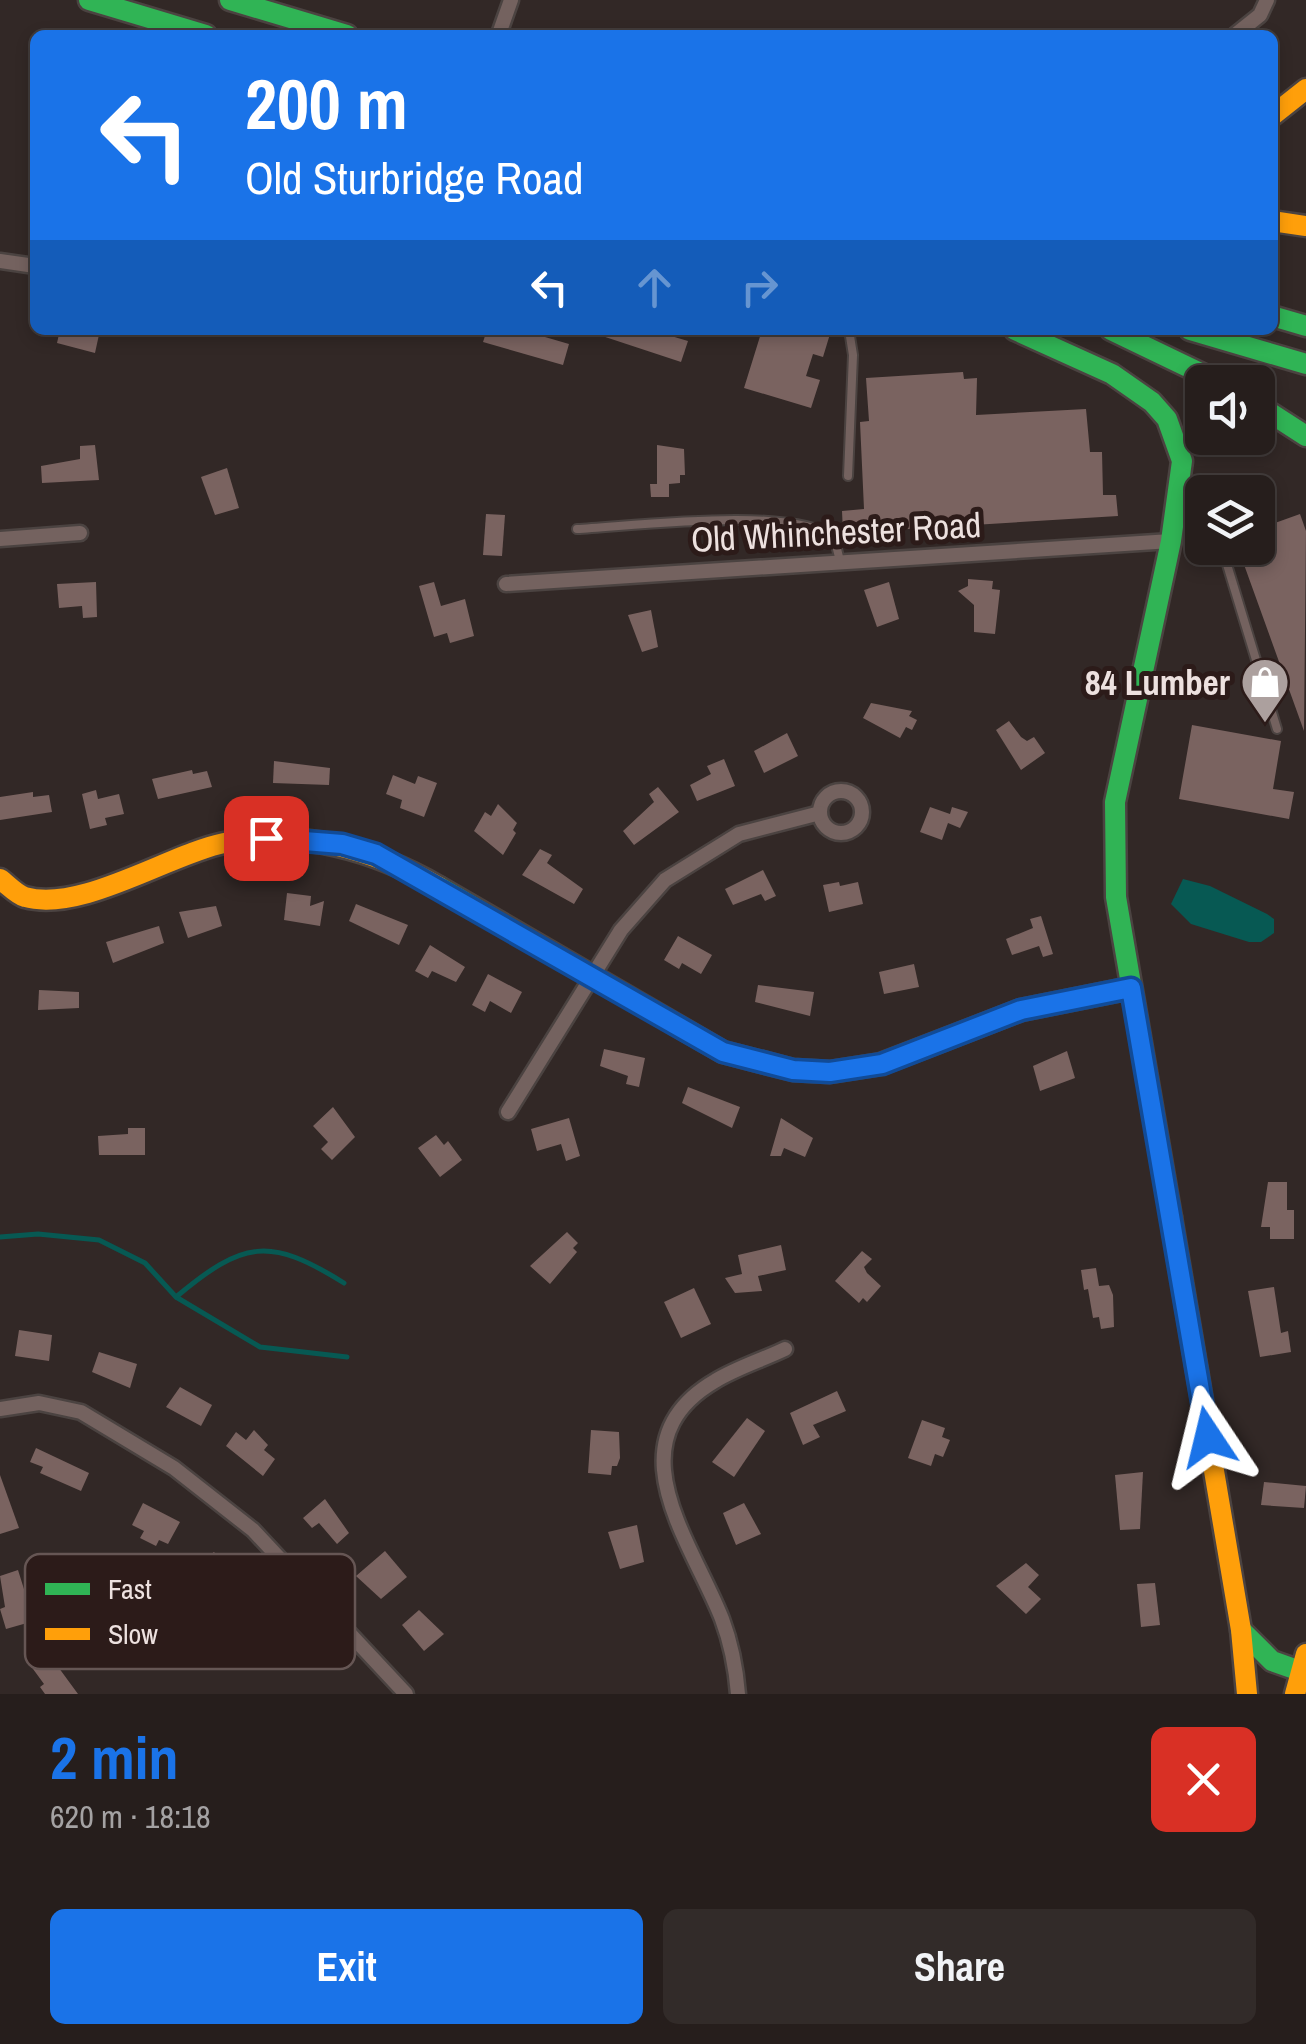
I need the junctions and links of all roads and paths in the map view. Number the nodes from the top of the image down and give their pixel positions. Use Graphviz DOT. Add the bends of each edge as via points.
graph roads {
  1 [pos="89,0"];
  2 [pos="230,0"];
  3 [pos="512,0"];
  4 [pos="1267,0"];
  5 [pos="189,30"];
  6 [pos="331,30"];
  7 [pos="501,30"];
  8 [pos="1241,30"];
  9 [pos="1306,89"];
  10 [pos="1278,111"];
  11 [pos="1278,222"];
  12 [pos="1306,226"];
  13 [pos="0,260"];
  14 [pos="30,265"];
  15 [pos="1278,318"];
  16 [pos="1306,326"];
  17 [pos="850,335"];
  18 [pos="1026,335"];
  19 [pos="1122,335"];
  20 [pos="1207,335"];
  21 [pos="1306,364"];
  22 [pos="1185,365"];
  23 [pos="1275,416"];
  24 [pos="1306,436"];
  25 [pos="848,476"];
  26 [pos="1178,501"];
  27 [pos="1185,504"];
  28 [pos="577,529"];
  29 [pos="80,533"];
  30 [pos="0,539"];
  31 [pos="1171,540"];
  32 [pos="840,561"];
  33 [pos="1227,565"];
  34 [pos="506,584"];
  35 [pos="1277,728"];
  36 [pos="820,813"];
  37 [pos="0,879"];
  38 [pos="594,978"];
  39 [pos="1131,988"];
  40 [pos="508,1112"];
  41 [pos="785,1349"];
  42 [pos="0,1409"];
  43 [pos="276,1554"];
  44 [pos="1241,1630"];
  45 [pos="355,1639"];
  46 [pos="1304,1666"];
  47 [pos="406,1694"];
  48 [pos="738,1694"];
  49 [pos="1247,1694"];
  50 [pos="1294,1694"];
  1 -- 5 [label="main road"];
  2 -- 6 [label="main road"];
  3 -- 7 [label="street"];
  4 -- 8 [label="street"];
  9 -- 10 [label="main road"];
  11 -- 12 [label="main road"];
  13 -- 14 [label="street"];
  15 -- 16 [label="main road"];
  17 -- 25 [label="lane"];
  18 -- 26 [label="main road" via="1112,374 1152,402 1176,438"];
  19 -- 22 [label="main road"];
  20 -- 21 [label="main road"];
  23 -- 24 [label="main road"];
  26 -- 27 [label="lane"];
  26 -- 31 [label="main road"];
  28 -- 32 [label="lane" via="695,520 794,525 834,537"];
  29 -- 30 [label="street"];
  31 -- 32 [label="street, Old Whinchester Road"];
  31 -- 39 [label="main road" via="1114,802 1116,897"];
  32 -- 34 [label="street, Old Whinchester Road"];
  33 -- 35 [label="lane"];
  36 -- 38 [label="street" via="739,834 689,861 643,901"];
  37 -- 38 [label="main road" via="24,897 57,897 104,888 222,843 266,838 342,844 410,870"];
  38 -- 39 [label="main road" via="723,1052 830,1072 882,1064 1040,1005"];
  38 -- 40 [label="street"];
  39 -- 44 [label="main road"];
  41 -- 48 [label="street" via="697,1394 669,1430 662,1455 670,1508 723,1621"];
  42 -- 43 [label="street" via="39,1403 81,1412 205,1490"];
  44 -- 46 [label="main road" via="1272,1661"];
  44 -- 49 [label="main road"];
  45 -- 47 [label="street"];
  46 -- 50 [label="main road"];
}
